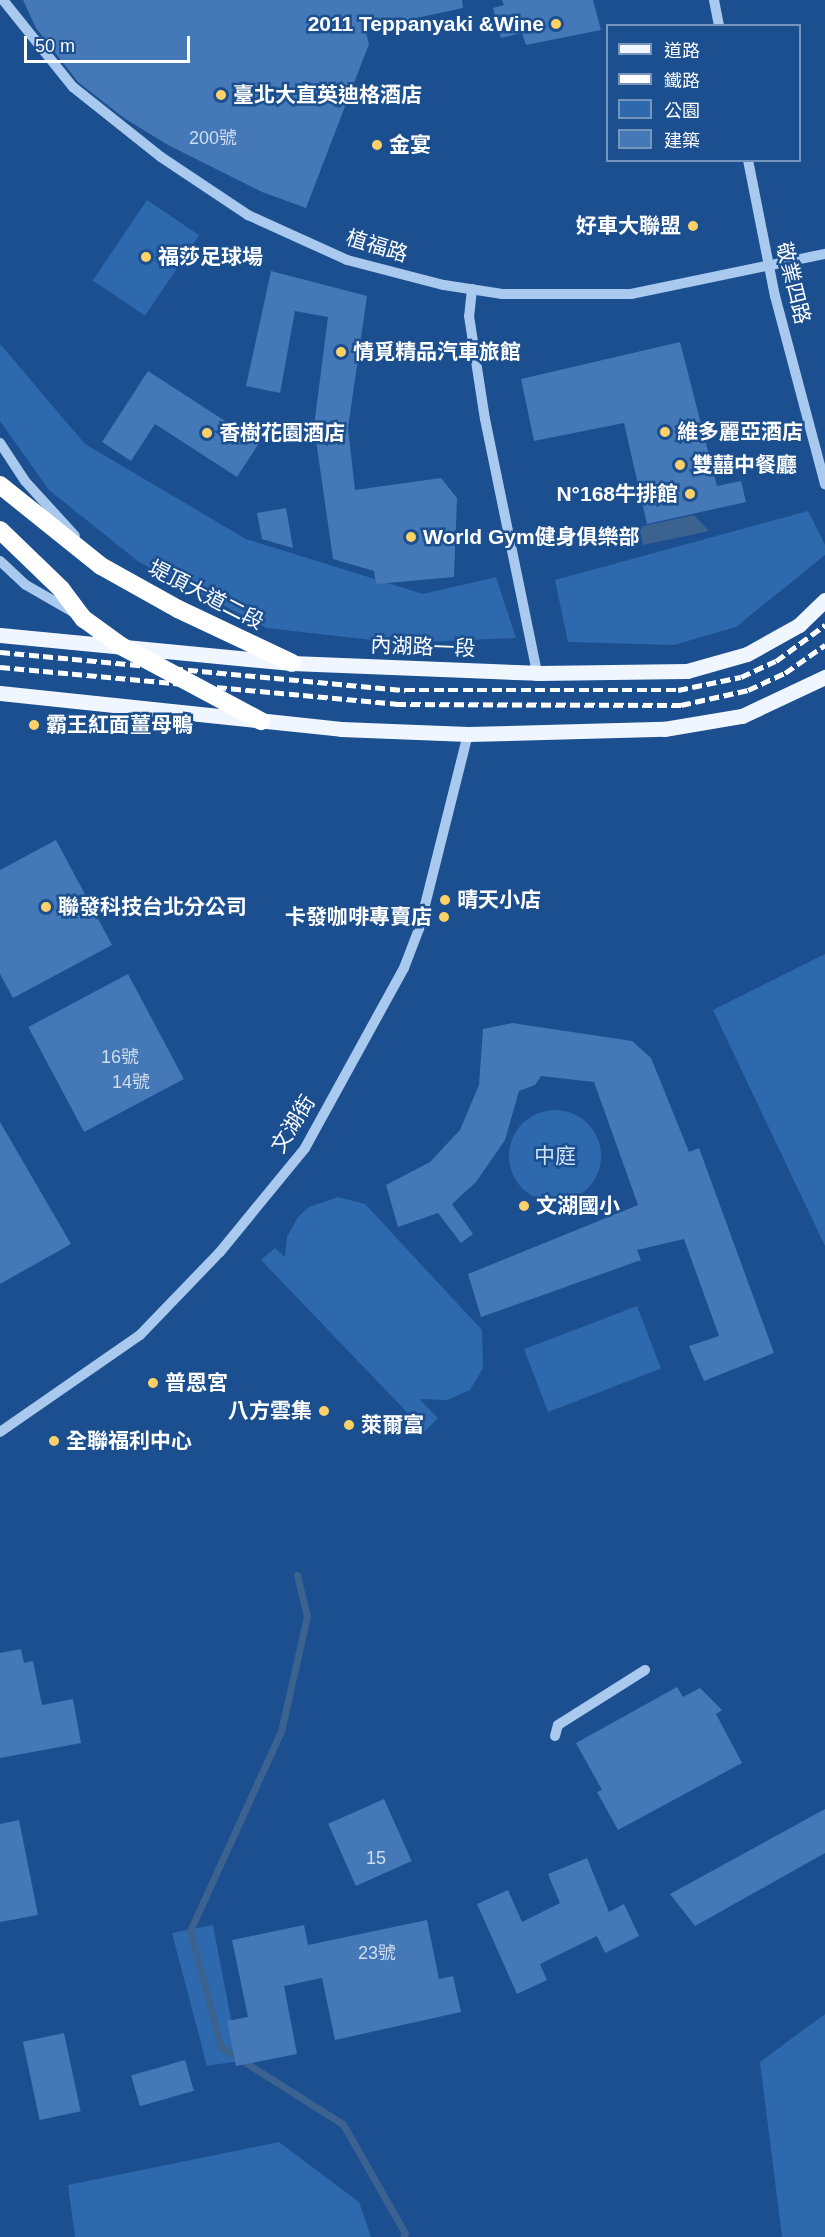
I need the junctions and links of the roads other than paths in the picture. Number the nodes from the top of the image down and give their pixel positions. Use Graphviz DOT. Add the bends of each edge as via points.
graph roads {
  1 [pos="3,0"];
  2 [pos="714,0"];
  3 [pos="719,24"];
  4 [pos="748,162"];
  5 [pos="825,254"];
  6 [pos="769,267"];
  7 [pos="472,289"];
  8 [pos="0,443"];
  9 [pos="0,484"];
  10 [pos="825,484"];
  11 [pos="0,530"];
  12 [pos="0,561"];
  13 [pos="101,566"];
  14 [pos="825,600"];
  15 [pos="84,619"];
  16 [pos="0,635"];
  17 [pos="121,646"];
  18 [pos="292,663"];
  19 [pos="537,673"];
  20 [pos="825,677"];
  21 [pos="0,693"];
  22 [pos="261,721"];
  23 [pos="468,734"];
  24 [pos="0,1432"];
  25 [pos="645,1670"];
  26 [pos="555,1736"];
  1 -- 7 [label="street, 植福路" via="73,87 161,157 248,215 347,260"];
  2 -- 3 [label="street"];
  4 -- 6 [label="street, 敬業四路"];
  5 -- 6 [label="street, 植福路"];
  6 -- 7 [label="street, 植福路" via="631,294 502,294"];
  6 -- 10 [label="street, 敬業四路"];
  7 -- 19 [label="street" via="469,316 485,418"];
  8 -- 13 [label="street, 堤頂大道二段" via="25,480"];
  9 -- 13 [label="highway, 堤頂大道二段"];
  11 -- 15 [label="highway" via="61,589"];
  12 -- 15 [label="street" via="26,585"];
  13 -- 18 [label="highway, 堤頂大道二段" via="178,609"];
  14 -- 19 [label="main road, 內湖路一段" via="799,626 747,654 687,671"];
  15 -- 17 [label="highway"];
  16 -- 17 [label="main road, 內湖路一段"];
  17 -- 18 [label="main road, 內湖路一段"];
  17 -- 22 [label="highway"];
  18 -- 19 [label="main road, 內湖路一段"];
  20 -- 23 [label="main road" via="742,716 664,729"];
  21 -- 22 [label="main road"];
  22 -- 23 [label="main road"];
  23 -- 24 [label="street, 文湖街" via="419,929 404,968 305,1148 222,1250 140,1335"];
  25 -- 26 [label="street" via="558,1725"];
}
